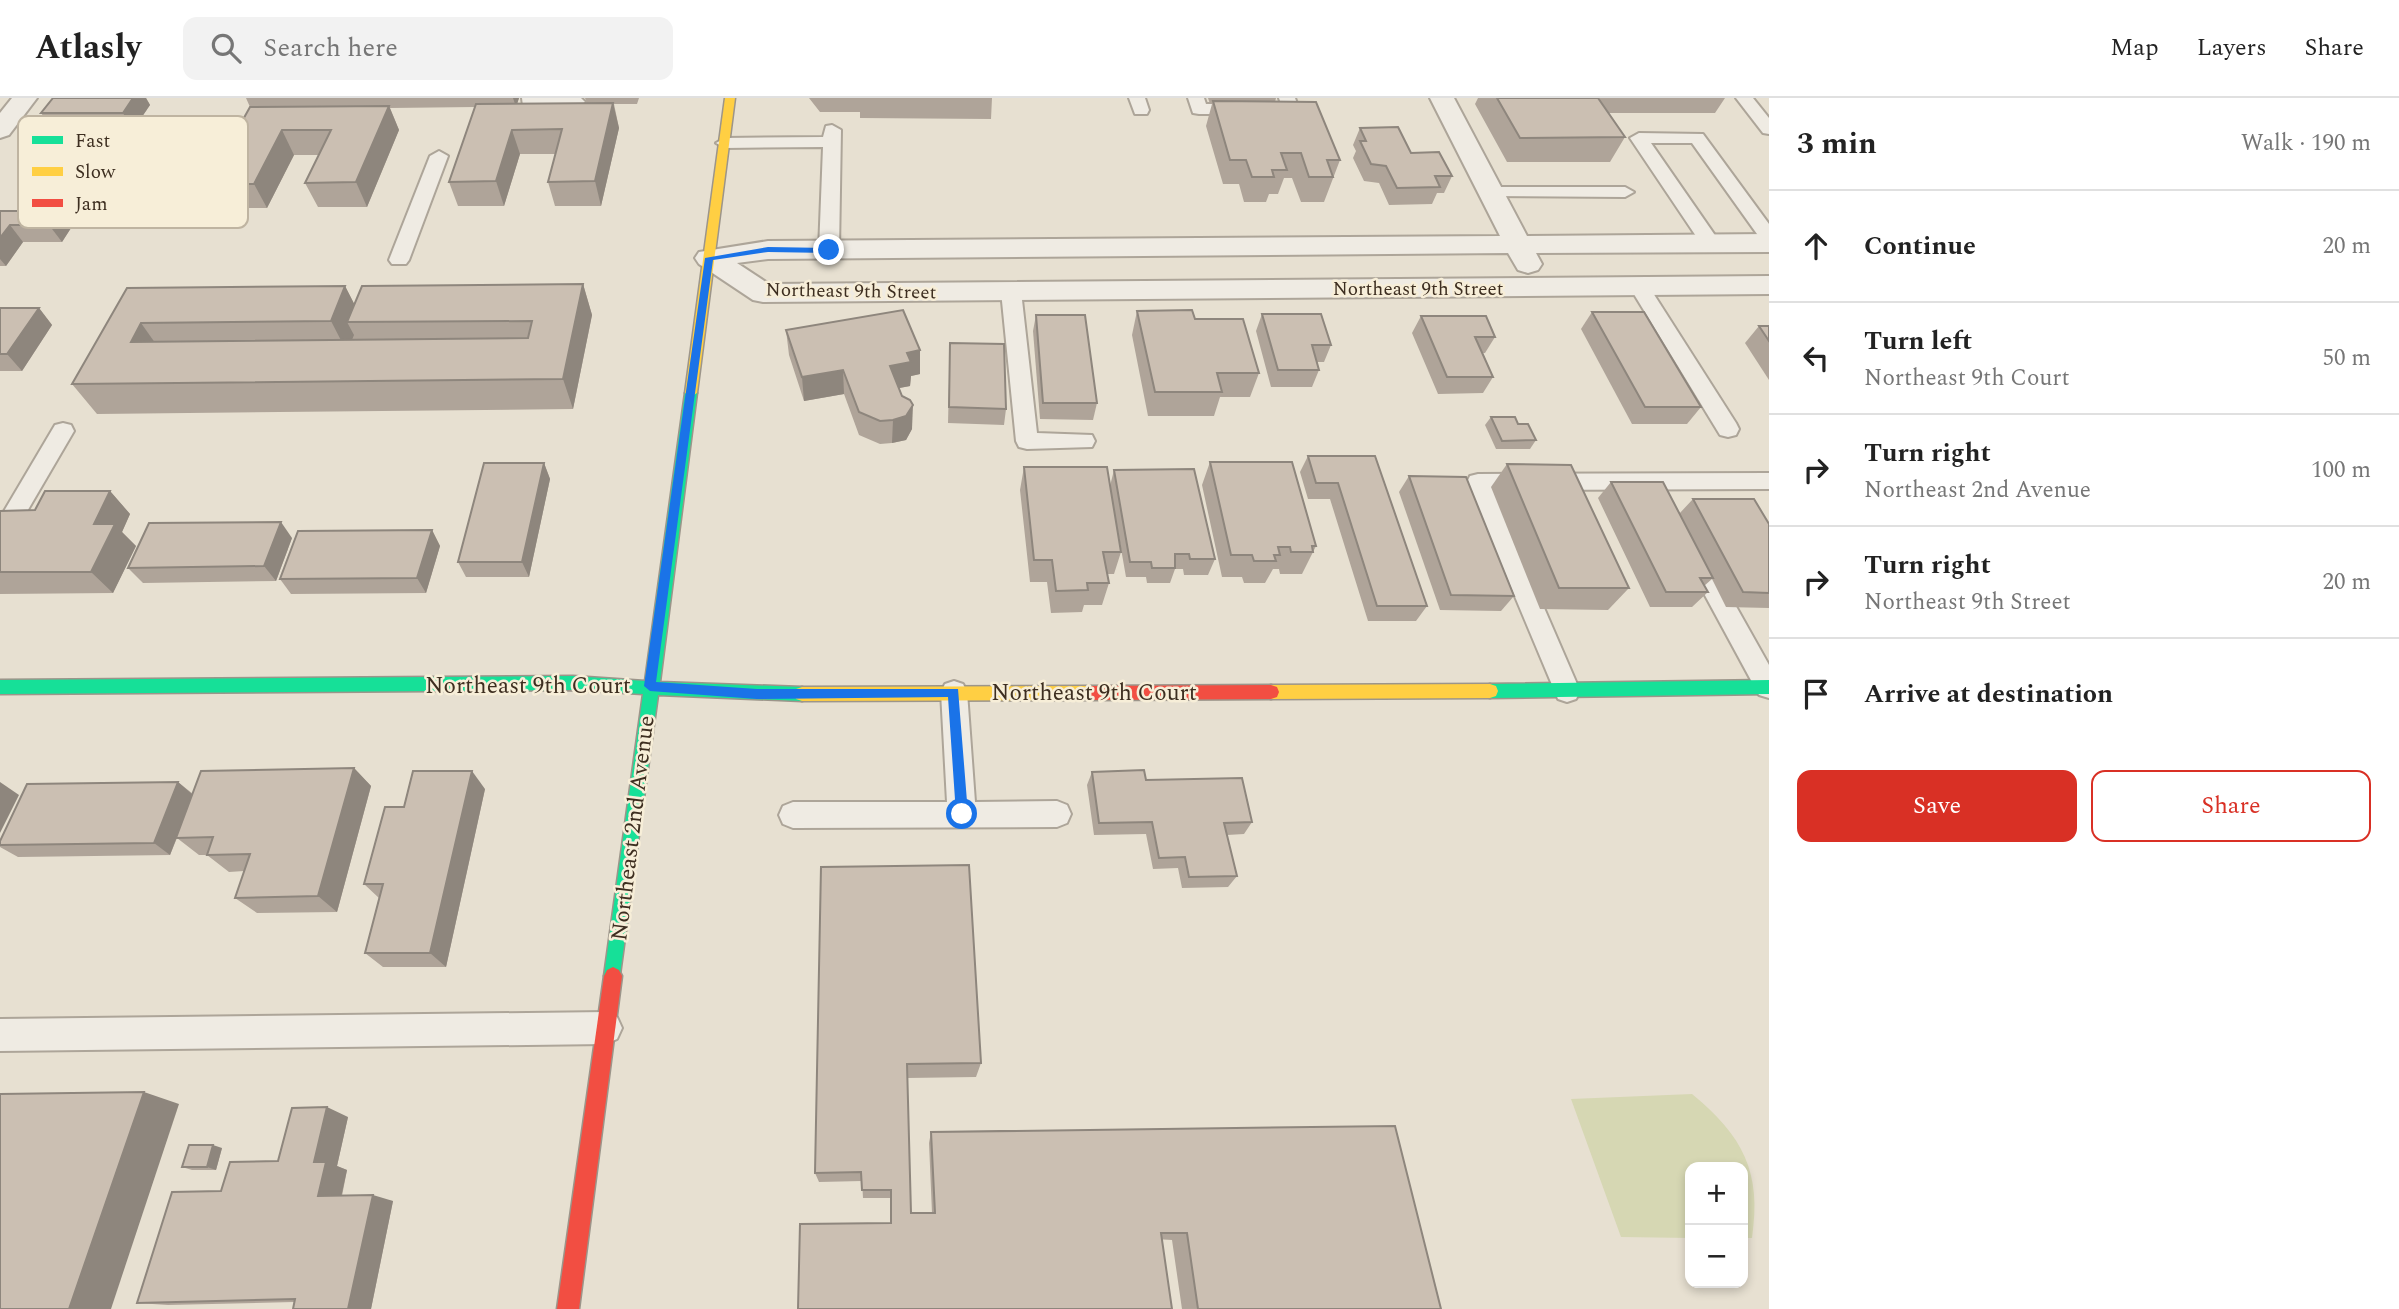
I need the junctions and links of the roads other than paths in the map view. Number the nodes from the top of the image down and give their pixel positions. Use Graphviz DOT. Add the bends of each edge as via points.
graph roads {
  1 [pos="24,98"];
  2 [pos="530,98"];
  3 [pos="730,98"];
  4 [pos="1196,98"];
  5 [pos="1287,98"];
  6 [pos="1442,98"];
  7 [pos="1744,98"];
  8 [pos="577,103"];
  9 [pos="1769,129"];
  10 [pos="0,130"];
  11 [pos="725,143"];
  12 [pos="439,156"];
  13 [pos="1490,192"];
  14 [pos="1625,192"];
  15 [pos="1769,237"];
  16 [pos="1769,243"];
  17 [pos="1711,244"];
  18 [pos="1518,245"];
  19 [pos="1077,247"];
  20 [pos="829,250"];
  21 [pos="709,258"];
  22 [pos="399,260"];
  23 [pos="1769,285"];
  24 [pos="1639,286"];
  25 [pos="1539,287"];
  26 [pos="1084,290"];
  27 [pos="1010,291"];
  28 [pos="1728,429"];
  29 [pos="63,431"];
  30 [pos="1084,441"];
  31 [pos="1769,481"];
  32 [pos="1655,482"];
  33 [pos="1668,506"];
  34 [pos="1681,530"];
  35 [pos="0,538"];
  36 [pos="650,686"];
  37 [pos="0,687"];
  38 [pos="1768,687"];
  39 [pos="1567,691"];
  40 [pos="954,692"];
  41 [pos="962,814"];
  42 [pos="1057,814"];
  43 [pos="793,815"];
  44 [pos="606,1028"];
  45 [pos="0,1035"];
  46 [pos="568,1309"];
  1 -- 10 [label="street"];
  2 -- 8 [label="lane" via="529,103"];
  3 -- 11 [label="street, Northeast 2nd Avenue"];
  4 -- 5 [label="lane" via="1199,108 1291,108"];
  6 -- 13 [label="street"];
  7 -- 9 [label="lane"];
  11 -- 20 [label="lane" via="832,136"];
  11 -- 21 [label="street, Northeast 2nd Avenue"];
  12 -- 22 [label="lane"];
  13 -- 14 [label="lane"];
  13 -- 18 [label="street"];
  15 -- 17 [label="lane" via="1698,138 1639,138"];
  16 -- 17 [label="street, Northeast 9th Street"];
  17 -- 18 [label="street, Northeast 9th Street"];
  18 -- 19 [label="street, Northeast 9th Street"];
  18 -- 25 [label="street"];
  19 -- 20 [label="street, Northeast 9th Street"];
  19 -- 26 [label="street"];
  20 -- 21 [label="street, Northeast 9th Street" via="768,250"];
  21 -- 27 [label="street, Northeast 9th Street" via="763,293"];
  21 -- 36 [label="street, Northeast 2nd Avenue"];
  23 -- 24 [label="street, Northeast 9th Street"];
  24 -- 25 [label="street, Northeast 9th Street"];
  24 -- 28 [label="lane"];
  25 -- 26 [label="street, Northeast 9th Street"];
  26 -- 27 [label="street, Northeast 9th Street"];
  27 -- 30 [label="lane" via="1027,441"];
  29 -- 35 [label="lane"];
  31 -- 32 [label="lane"];
  32 -- 33 [label="lane"];
  32 -- 39 [label="lane" via="1478,482"];
  34 -- 38 [label="lane"];
  36 -- 37 [label="street, Northeast 9th Court"];
  36 -- 40 [label="street, Northeast 9th Court" via="757,694"];
  36 -- 44 [label="street, Northeast 2nd Avenue"];
  38 -- 39 [label="street, Northeast 9th Court"];
  39 -- 40 [label="street, Northeast 9th Court"];
  40 -- 41 [label="lane"];
  41 -- 42 [label="lane"];
  41 -- 43 [label="lane"];
  44 -- 45 [label="lane"];
  44 -- 46 [label="street, Northeast 2nd Avenue"];
}
